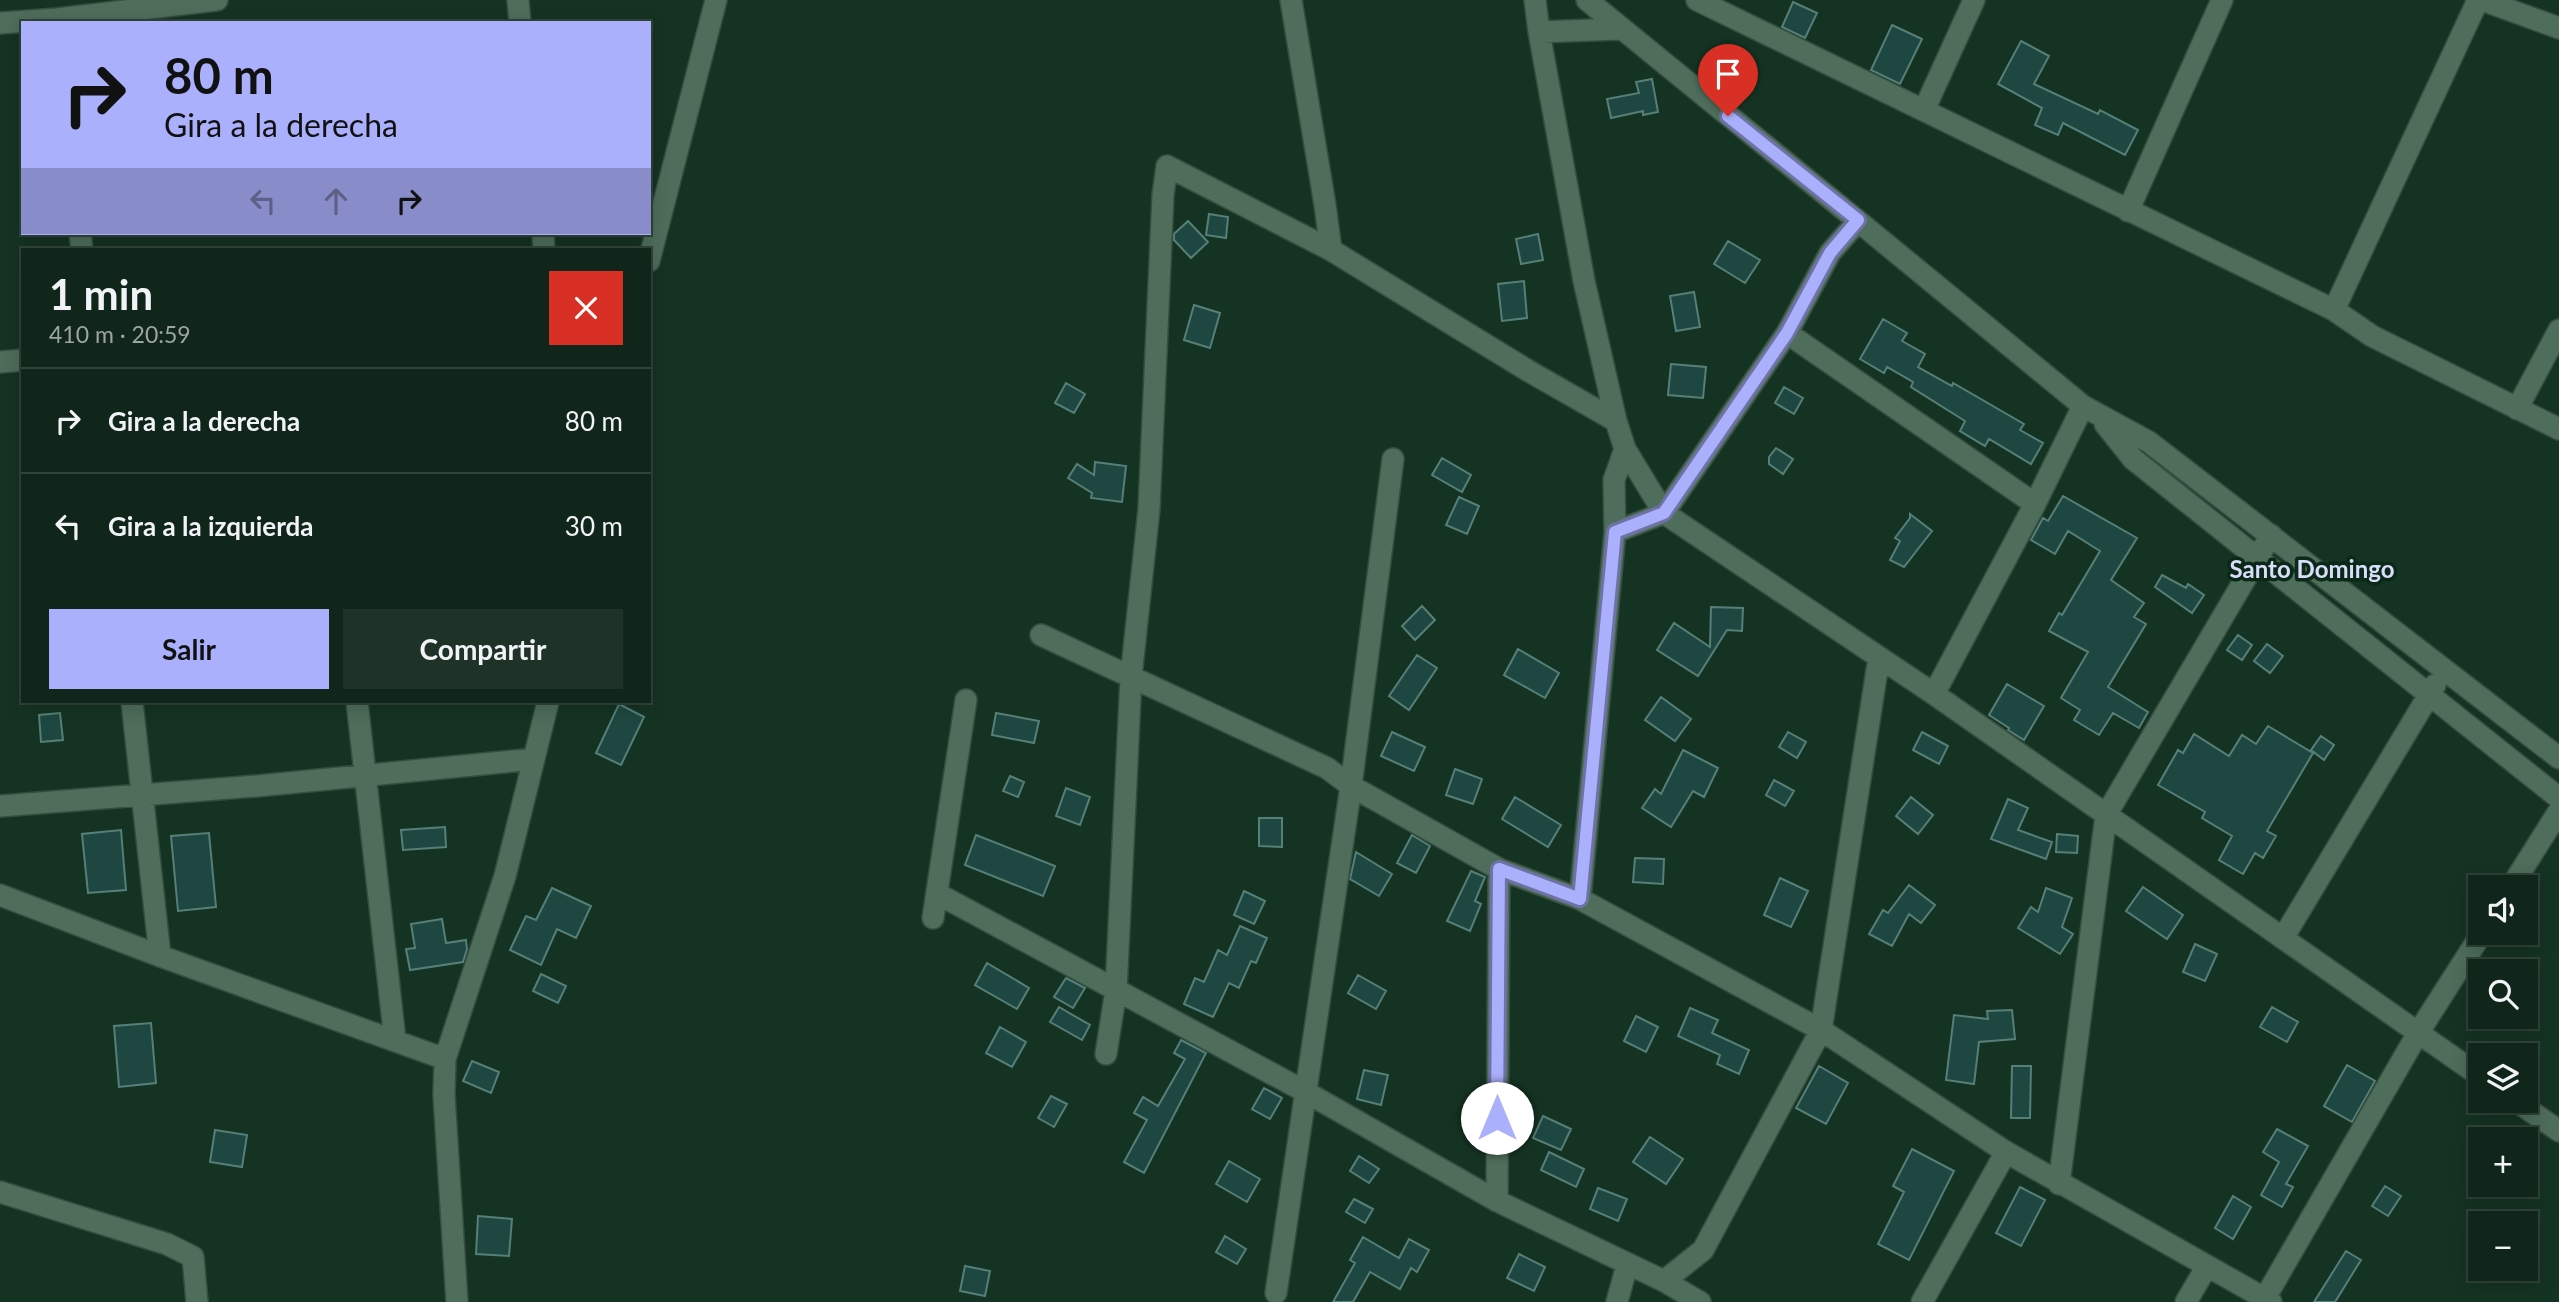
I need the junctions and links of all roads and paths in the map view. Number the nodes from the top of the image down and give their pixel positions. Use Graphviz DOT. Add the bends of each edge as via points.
graph roads {
  1 [pos="216,0"];
  2 [pos="518,0"];
  3 [pos="716,0"];
  4 [pos="1291,0"];
  5 [pos="1535,0"];
  6 [pos="1587,0"];
  7 [pos="1697,0"];
  8 [pos="1974,0"];
  9 [pos="2222,0"];
  10 [pos="2480,0"];
  11 [pos="57,14"];
  12 [pos="520,21"];
  13 [pos="0,23"];
  14 [pos="2559,28"];
  15 [pos="1620,29"];
  16 [pos="1539,32"];
  17 [pos="1924,110"];
  18 [pos="2127,211"];
  19 [pos="1858,220"];
  20 [pos="1331,250"];
  21 [pos="651,253"];
  22 [pos="2334,310"];
  23 [pos="2559,330"];
  24 [pos="1787,333"];
  25 [pos="21,360"];
  26 [pos="0,362"];
  27 [pos="2517,409"];
  28 [pos="2091,411"];
  29 [pos="1616,421"];
  30 [pos="2559,429"];
  31 [pos="1625,449"];
  32 [pos="1393,459"];
  33 [pos="2035,504"];
  34 [pos="1664,513"];
  35 [pos="1615,532"];
  36 [pos="2271,535"];
  37 [pos="2256,559"];
  38 [pos="1041,635"];
  39 [pos="1879,657"];
  40 [pos="2445,671"];
  41 [pos="1132,677"];
  42 [pos="1934,694"];
  43 [pos="2428,694"];
  44 [pos="966,700"];
  45 [pos="132,703"];
  46 [pos="357,703"];
  47 [pos="548,703"];
  48 [pos="2559,758"];
  49 [pos="534,759"];
  50 [pos="365,775"];
  51 [pos="1351,786"];
  52 [pos="142,795"];
  53 [pos="2559,798"];
  54 [pos="0,806"];
  55 [pos="2559,811"];
  56 [pos="2106,815"];
  57 [pos="1499,869"];
  58 [pos="2519,875"];
  59 [pos="938,894"];
  60 [pos="0,895"];
  61 [pos="1580,899"];
  62 [pos="933,918"];
  63 [pos="2283,938"];
  64 [pos="2474,945"];
  65 [pos="160,957"];
  66 [pos="1116,990"];
  67 [pos="1821,1030"];
  68 [pos="2418,1032"];
  69 [pos="395,1040"];
  70 [pos="1106,1055"];
  71 [pos="445,1059"];
  72 [pos="2468,1067"];
  73 [pos="1304,1091"];
  74 [pos="2533,1113"];
  75 [pos="2559,1131"];
  76 [pos="2006,1152"];
  77 [pos="2059,1184"];
  78 [pos="0,1192"];
  79 [pos="1497,1201"];
  80 [pos="1627,1265"];
  81 [pos="2207,1266"];
  82 [pos="1664,1281"];
  83 [pos="1276,1293"];
  84 [pos="2268,1300"];
  85 [pos="197,1302"];
  86 [pos="457,1302"];
  87 [pos="1617,1302"];
  88 [pos="1700,1302"];
  89 [pos="1922,1302"];
  90 [pos="2186,1302"];
  1 -- 11 [label="street"];
  2 -- 12 [label="street"];
  3 -- 21 [label="street"];
  4 -- 20 [label="street"];
  5 -- 16 [label="street"];
  6 -- 15 [label="street"];
  7 -- 17 [label="street"];
  8 -- 17 [label="street"];
  9 -- 18 [label="street"];
  10 -- 14 [label="street"];
  10 -- 22 [label="street"];
  11 -- 13 [label="street"];
  15 -- 16 [label="street"];
  15 -- 19 [label="street"];
  16 -- 29 [label="street" via="1584,282"];
  17 -- 18 [label="street"];
  18 -- 22 [label="street"];
  19 -- 24 [label="street" via="1830,253"];
  19 -- 28 [label="street"];
  20 -- 29 [label="street"];
  20 -- 41 [label="street" via="1167,166 1149,509"];
  22 -- 27 [label="street" via="2372,336"];
  23 -- 27 [label="street"];
  24 -- 33 [label="street"];
  24 -- 34 [label="street"];
  25 -- 26 [label="street"];
  27 -- 30 [label="street"];
  28 -- 33 [label="street"];
  28 -- 36 [label="street" via="2149,442"];
  28 -- 37 [label="street" via="2133,460"];
  29 -- 31 [label="street"];
  31 -- 34 [label="street"];
  31 -- 35 [label="street" via="1614,480"];
  32 -- 51 [label="street"];
  33 -- 42 [label="street"];
  34 -- 35 [label="street"];
  34 -- 39 [label="street"];
  35 -- 61 [label="street"];
  36 -- 37 [label="street"];
  36 -- 40 [label="street"];
  37 -- 43 [label="street"];
  37 -- 56 [label="street"];
  38 -- 41 [label="street"];
  39 -- 42 [label="street"];
  39 -- 67 [label="street"];
  40 -- 43 [label="street"];
  40 -- 48 [label="street"];
  41 -- 51 [label="street" via="1327,768"];
  41 -- 66 [label="street"];
  42 -- 56 [label="street"];
  43 -- 53 [label="street"];
  43 -- 63 [label="street"];
  44 -- 59 [label="street"];
  45 -- 52 [label="street"];
  46 -- 50 [label="street"];
  47 -- 49 [label="street"];
  49 -- 50 [label="street"];
  49 -- 71 [label="street" via="505,876"];
  50 -- 52 [label="street"];
  50 -- 69 [label="street"];
  51 -- 57 [label="street"];
  51 -- 73 [label="street"];
  52 -- 54 [label="street"];
  52 -- 65 [label="street"];
  55 -- 58 [label="street"];
  56 -- 63 [label="street"];
  56 -- 77 [label="street"];
  57 -- 61 [label="street"];
  57 -- 79 [label="street"];
  59 -- 62 [label="street"];
  59 -- 66 [label="street"];
  60 -- 65 [label="street"];
  61 -- 67 [label="street"];
  63 -- 68 [label="street"];
  64 -- 68 [label="street"];
  65 -- 69 [label="street"];
  66 -- 70 [label="street"];
  66 -- 73 [label="street"];
  67 -- 76 [label="street"];
  67 -- 82 [label="street" via="1703,1250"];
  68 -- 72 [label="street"];
  68 -- 84 [label="street"];
  69 -- 71 [label="street"];
  71 -- 86 [label="street"];
  73 -- 79 [label="street"];
  73 -- 83 [label="street"];
  74 -- 75 [label="street"];
  76 -- 77 [label="street"];
  76 -- 89 [label="street"];
  77 -- 81 [label="street"];
  78 -- 85 [label="street" via="167,1244 193,1257"];
  79 -- 80 [label="street"];
  80 -- 82 [label="street"];
  80 -- 87 [label="street"];
  81 -- 84 [label="street"];
  81 -- 90 [label="street"];
  82 -- 88 [label="street"];
}
